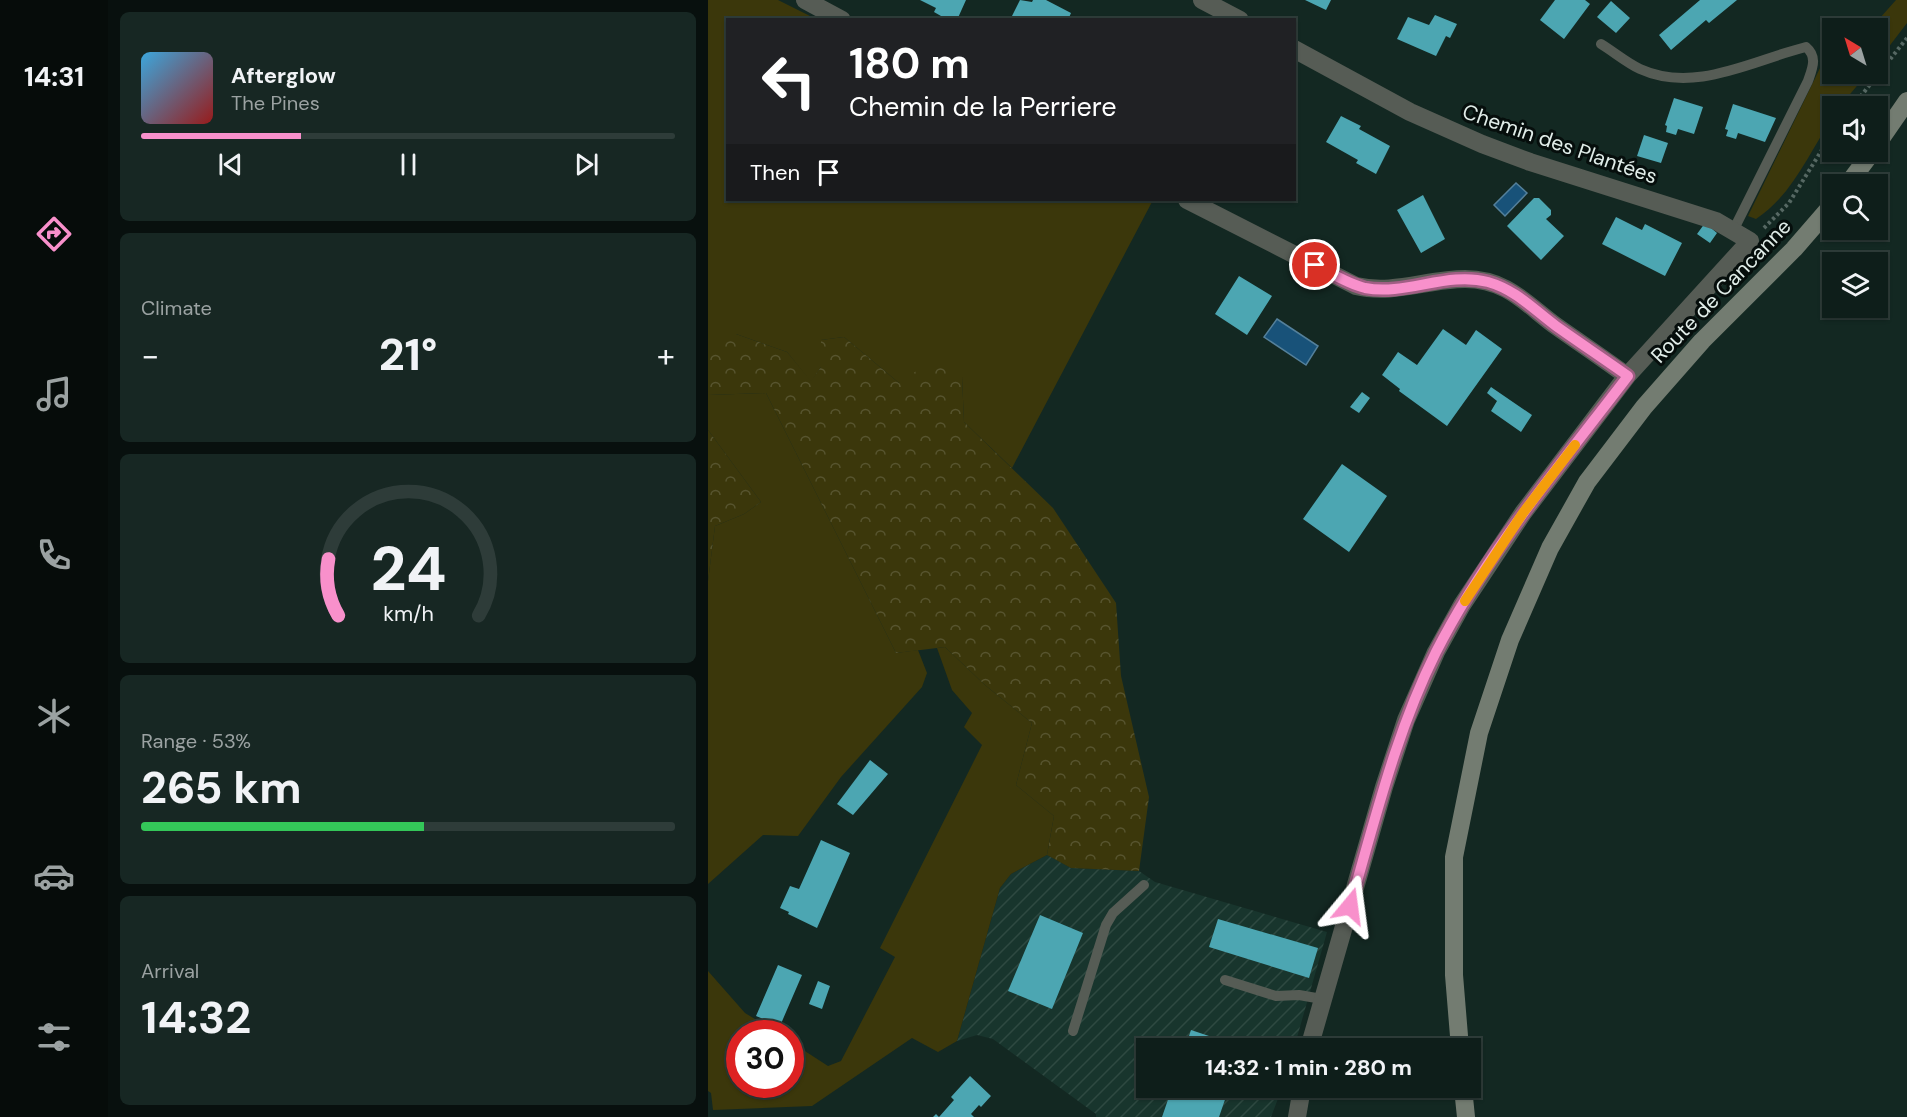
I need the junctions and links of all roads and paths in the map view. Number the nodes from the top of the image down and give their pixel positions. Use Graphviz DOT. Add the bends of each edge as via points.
graph roads {
  1 [pos="806,0"];
  2 [pos="1202,0"];
  3 [pos="838,18"];
  4 [pos="1236,18"];
  5 [pos="1907,38"];
  6 [pos="1601,44"];
  7 [pos="1296,50"];
  8 [pos="1861,96"];
  9 [pos="1907,101"];
  10 [pos="1888,129"];
  11 [pos="1822,150"];
  12 [pos="1189,201"];
  13 [pos="1822,217"];
  14 [pos="1733,231"];
  15 [pos="1750,240"];
  16 [pos="1628,376"];
  17 [pos="1144,885"];
  18 [pos="1225,980"];
  19 [pos="1322,999"];
  20 [pos="1073,1031"];
  21 [pos="1312,1038"];
  22 [pos="1459,1038"];
  23 [pos="1300,1098"];
  24 [pos="1464,1098"];
  25 [pos="1297,1117"];
  26 [pos="1466,1117"];
  1 -- 3 [label="street"];
  2 -- 4 [label="street"];
  5 -- 8 [label="path"];
  6 -- 14 [label="lane" via="1640,69 1687,78 1722,74 1806,47 1811,51 1814,61 1808,81"];
  7 -- 14 [label="street, Chemin des Plantées" via="1410,112 1482,144 1716,221"];
  9 -- 10 [label="main road"];
  11 -- 15 [label="path" via="1789,203"];
  12 -- 16 [label="street" via="1356,286 1394,289 1466,279 1504,288"];
  13 -- 22 [label="main road, Route de Cancanne" via="1644,406 1587,482 1550,548 1510,640 1479,733 1454,857 1454,975"];
  14 -- 15 [label="street, Chemin des Plantées"];
  15 -- 16 [label="street"];
  16 -- 19 [label="street" via="1517,521 1436,652 1391,765"];
  17 -- 20 [label="lane" via="1113,913 1106,925"];
  18 -- 19 [label="lane" via="1276,996 1299,994"];
  19 -- 21 [label="street"];
  23 -- 25 [label="street"];
  24 -- 26 [label="main road"];
}
